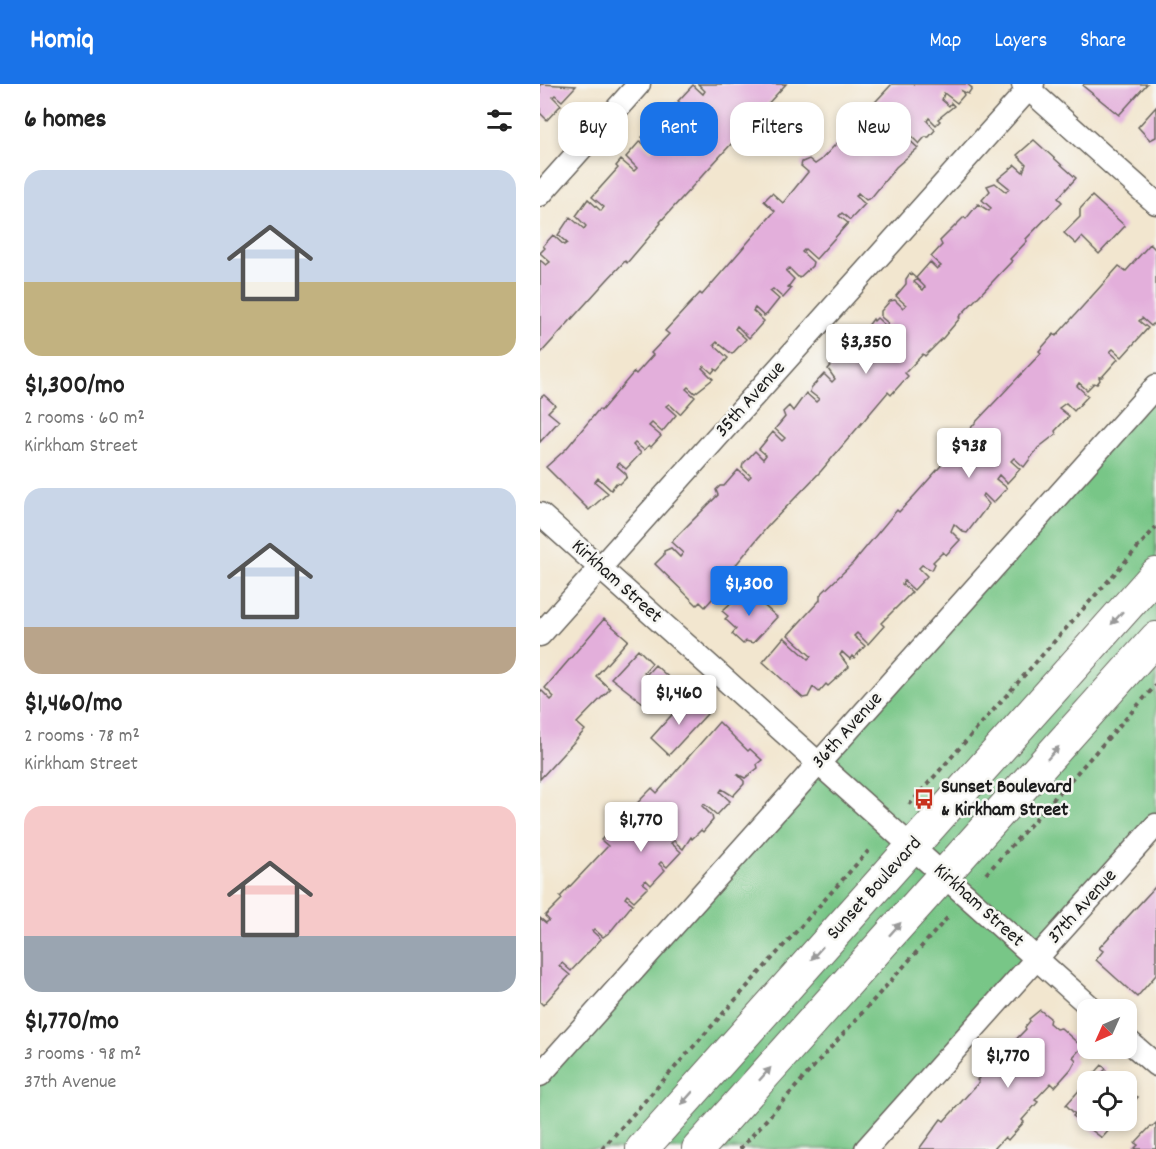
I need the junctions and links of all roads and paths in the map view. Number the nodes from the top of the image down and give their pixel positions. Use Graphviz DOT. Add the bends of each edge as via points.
graph roads {
  1 [pos="639,84"];
  2 [pos="1028,86"];
  3 [pos="540,195"];
  4 [pos="1156,203"];
  5 [pos="1156,386"];
  6 [pos="540,514"];
  7 [pos="1156,527"];
  8 [pos="600,568"];
  9 [pos="1156,574"];
  10 [pos="540,635"];
  11 [pos="1156,638"];
  12 [pos="1156,685"];
  13 [pos="819,763"];
  14 [pos="909,805"];
  15 [pos="1156,825"];
  16 [pos="912,847"];
  17 [pos="870,849"];
  18 [pos="986,874"];
  19 [pos="944,875"];
  20 [pos="948,917"];
  21 [pos="1037,958"];
  22 [pos="1082,999"];
  23 [pos="1137,1049"];
  24 [pos="1156,1065"];
  25 [pos="540,1075"];
  26 [pos="602,1149"];
  27 [pos="642,1149"];
  28 [pos="698,1149"];
  29 [pos="740,1149"];
  30 [pos="866,1149"];
  1 -- 3 [label="street"];
  2 -- 4 [label="street"];
  2 -- 8 [label="street, 35th Avenue"];
  5 -- 13 [label="street, 36th Avenue"];
  6 -- 8 [label="street, Kirkham Street"];
  7 -- 14 [label="path"];
  8 -- 10 [label="street, 35th Avenue"];
  8 -- 13 [label="street, Kirkham Street"];
  9 -- 16 [label="main road, Sunset Boulevard, one-way"];
  19 -- 11 [label="main road, one-way"];
  12 -- 18 [label="path"];
  13 -- 16 [label="street, Kirkham Street"];
  13 -- 25 [label="street, 36th Avenue"];
  15 -- 21 [label="street, 37th Avenue"];
  16 -- 19 [label="street, Kirkham Street"];
  16 -- 27 [label="main road, Sunset Boulevard, one-way"];
  17 -- 26 [label="path"];
  19 -- 21 [label="street, Kirkham Street"];
  28 -- 19 [label="main road, one-way"];
  20 -- 29 [label="path"];
  21 -- 22 [label="street, Kirkham Street"];
  21 -- 30 [label="street, 37th Avenue"];
  23 -- 24 [label="street"];
}
